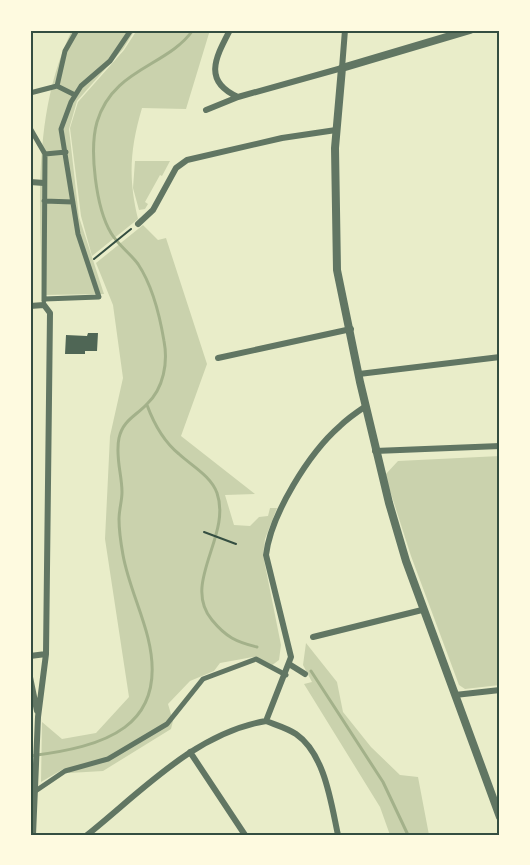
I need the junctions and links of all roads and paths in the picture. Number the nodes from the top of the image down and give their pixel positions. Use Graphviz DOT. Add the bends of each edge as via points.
graph roads {
  1 [pos="77,30"];
  2 [pos="131,30"];
  3 [pos="230,30"];
  4 [pos="345,30"];
  5 [pos="470,30"];
  6 [pos="342,68"];
  7 [pos="57,86"];
  8 [pos="30,93"];
  9 [pos="75,95"];
  10 [pos="238,97"];
  11 [pos="206,110"];
  12 [pos="30,128"];
  13 [pos="336,130"];
  14 [pos="66,152"];
  15 [pos="45,154"];
  16 [pos="30,182"];
  17 [pos="44,183"];
  18 [pos="44,201"];
  19 [pos="73,202"];
  20 [pos="138,224"];
  21 [pos="89,263"];
  22 [pos="44,302"];
  23 [pos="30,306"];
  24 [pos="351,329"];
  25 [pos="500,357"];
  26 [pos="218,358"];
  27 [pos="359,374"];
  28 [pos="366,406"];
  29 [pos="500,446"];
  30 [pos="375,451"];
  31 [pos="204,532"];
  32 [pos="236,544"];
  33 [pos="422,610"];
  34 [pos="313,637"];
  35 [pos="46,654"];
  36 [pos="30,657"];
  37 [pos="289,664"];
  38 [pos="305,674"];
  39 [pos="286,675"];
  40 [pos="30,677"];
  41 [pos="500,690"];
  42 [pos="455,695"];
  43 [pos="38,716"];
  44 [pos="30,717"];
  45 [pos="266,721"];
  46 [pos="190,752"];
  47 [pos="37,788"];
  48 [pos="496,798"];
  49 [pos="500,817"];
  50 [pos="33,835"];
  51 [pos="87,835"];
  52 [pos="245,835"];
  53 [pos="338,835"];
  1 -- 7 [label="street" via="65,51"];
  2 -- 9 [label="street" via="110,61"];
  3 -- 10 [label="street" via="215,60 215,72 221,85"];
  4 -- 6 [label="street"];
  5 -- 6 [label="street"];
  6 -- 10 [label="street"];
  6 -- 13 [label="street"];
  7 -- 8 [label="street"];
  7 -- 9 [label="street"];
  9 -- 14 [label="street" via="61,129"];
  10 -- 11 [label="street"];
  12 -- 15 [label="street"];
  13 -- 20 [label="street" via="187,160 176,168 153,210"];
  13 -- 24 [label="street" via="337,270"];
  14 -- 15 [label="street"];
  14 -- 19 [label="street"];
  15 -- 17 [label="street"];
  16 -- 17 [label="street"];
  17 -- 18 [label="street"];
  18 -- 19 [label="street"];
  18 -- 22 [label="street"];
  19 -- 21 [label="street" via="78,234"];
  20 -- 21 [label="path"];
  21 -- 22 [label="street" via="99,297"];
  22 -- 23 [label="street"];
  22 -- 35 [label="street" via="50,313"];
  24 -- 26 [label="street"];
  24 -- 27 [label="street"];
  25 -- 27 [label="street"];
  27 -- 28 [label="street"];
  28 -- 30 [label="street"];
  28 -- 37 [label="street" via="334,431 300,474 268,539 266,555 291,649"];
  29 -- 30 [label="street"];
  30 -- 33 [label="street"];
  31 -- 32 [label="path"];
  33 -- 34 [label="street"];
  33 -- 42 [label="street"];
  35 -- 36 [label="street"];
  35 -- 43 [label="street"];
  37 -- 38 [label="street"];
  37 -- 39 [label="street"];
  39 -- 45 [label="street"];
  39 -- 47 [label="street" via="256,659 203,678 167,724 108,759 65,771"];
  40 -- 43 [label="street"];
  41 -- 42 [label="street"];
  42 -- 48 [label="street"];
  43 -- 44 [label="street"];
  43 -- 47 [label="street"];
  45 -- 46 [label="street" via="231,730"];
  45 -- 53 [label="street" via="296,734 308,745 331,801"];
  46 -- 51 [label="street"];
  46 -- 52 [label="street"];
  47 -- 50 [label="street"];
  48 -- 49 [label="street"];
}
